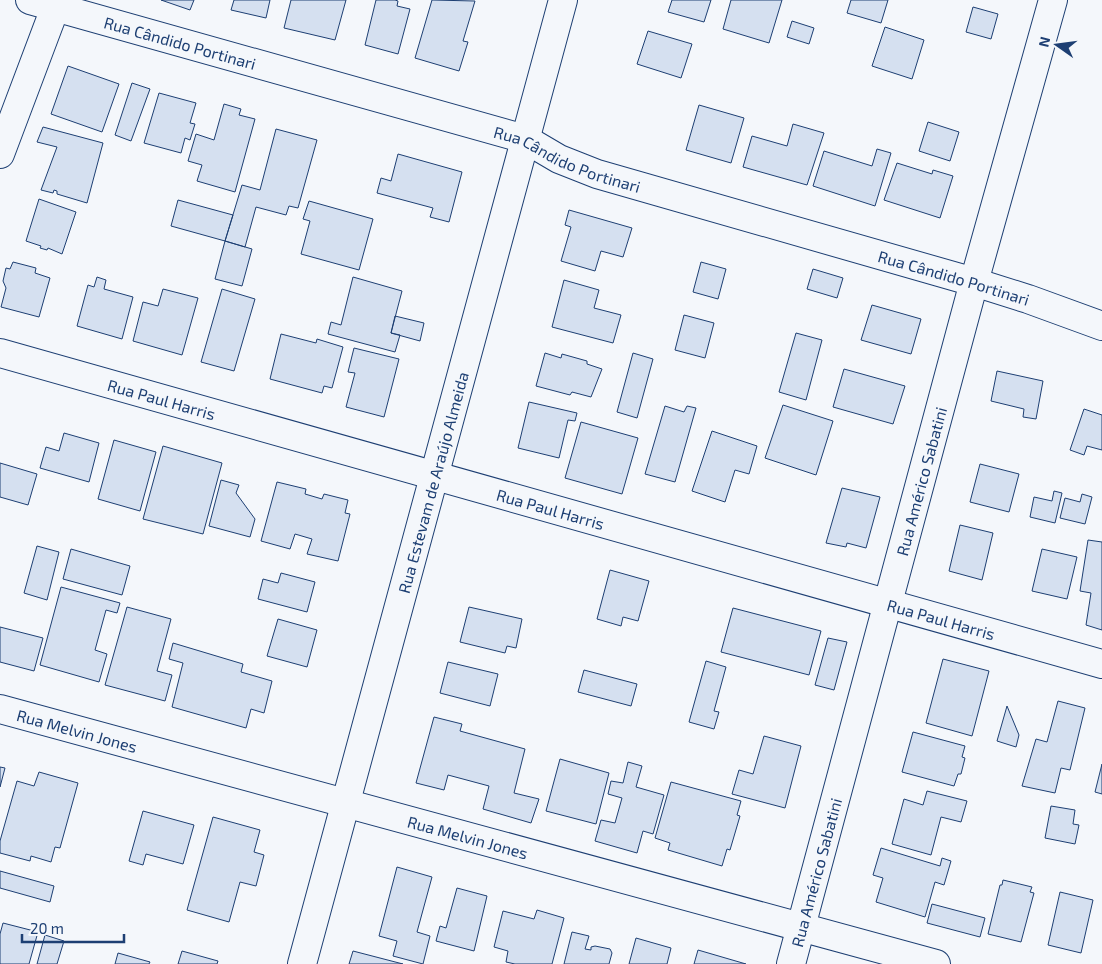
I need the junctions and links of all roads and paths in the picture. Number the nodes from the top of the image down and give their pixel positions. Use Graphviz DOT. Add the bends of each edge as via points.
graph roads {
  1 [pos="563,0"];
  2 [pos="1053,0"];
  3 [pos="48,2"];
  4 [pos="525,139"];
  5 [pos="0,154"];
  6 [pos="974,282"];
  7 [pos="1102,326"];
  8 [pos="0,353"];
  9 [pos="434,476"];
  10 [pos="888,604"];
  11 [pos="1102,664"];
  12 [pos="0,709"];
  13 [pos="346,803"];
  14 [pos="801,927"];
  15 [pos="302,964"];
  16 [pos="791,964"];
  17 [pos="936,964"];
  1 -- 4 [label="street, Rua Estevam de Araújo Almeida"];
  2 -- 6 [label="street, Rua Américo Sabatini"];
  3 -- 4 [label="street, Rua Cândido Portinari"];
  3 -- 5 [label="street"];
  4 -- 6 [label="street, Rua Cândido Portinari" via="559,159 596,174"];
  4 -- 9 [label="street, Rua Estevam de Araújo Almeida"];
  6 -- 7 [label="street, Rua Cândido Portinari"];
  6 -- 10 [label="street, Rua Américo Sabatini"];
  8 -- 9 [label="street, Rua Paul Harris"];
  9 -- 10 [label="street, Rua Paul Harris"];
  9 -- 13 [label="street, Rua Estevam de Araújo Almeida"];
  10 -- 11 [label="street, Rua Paul Harris"];
  10 -- 14 [label="street, Rua Américo Sabatini"];
  12 -- 13 [label="street, Rua Melvin Jones"];
  13 -- 14 [label="street, Rua Melvin Jones"];
  13 -- 15 [label="street, Rua Estevam de Araújo Almeida"];
  14 -- 16 [label="street, Rua Américo Sabatini"];
  14 -- 17 [label="street, Rua Melvin Jones"];
}
